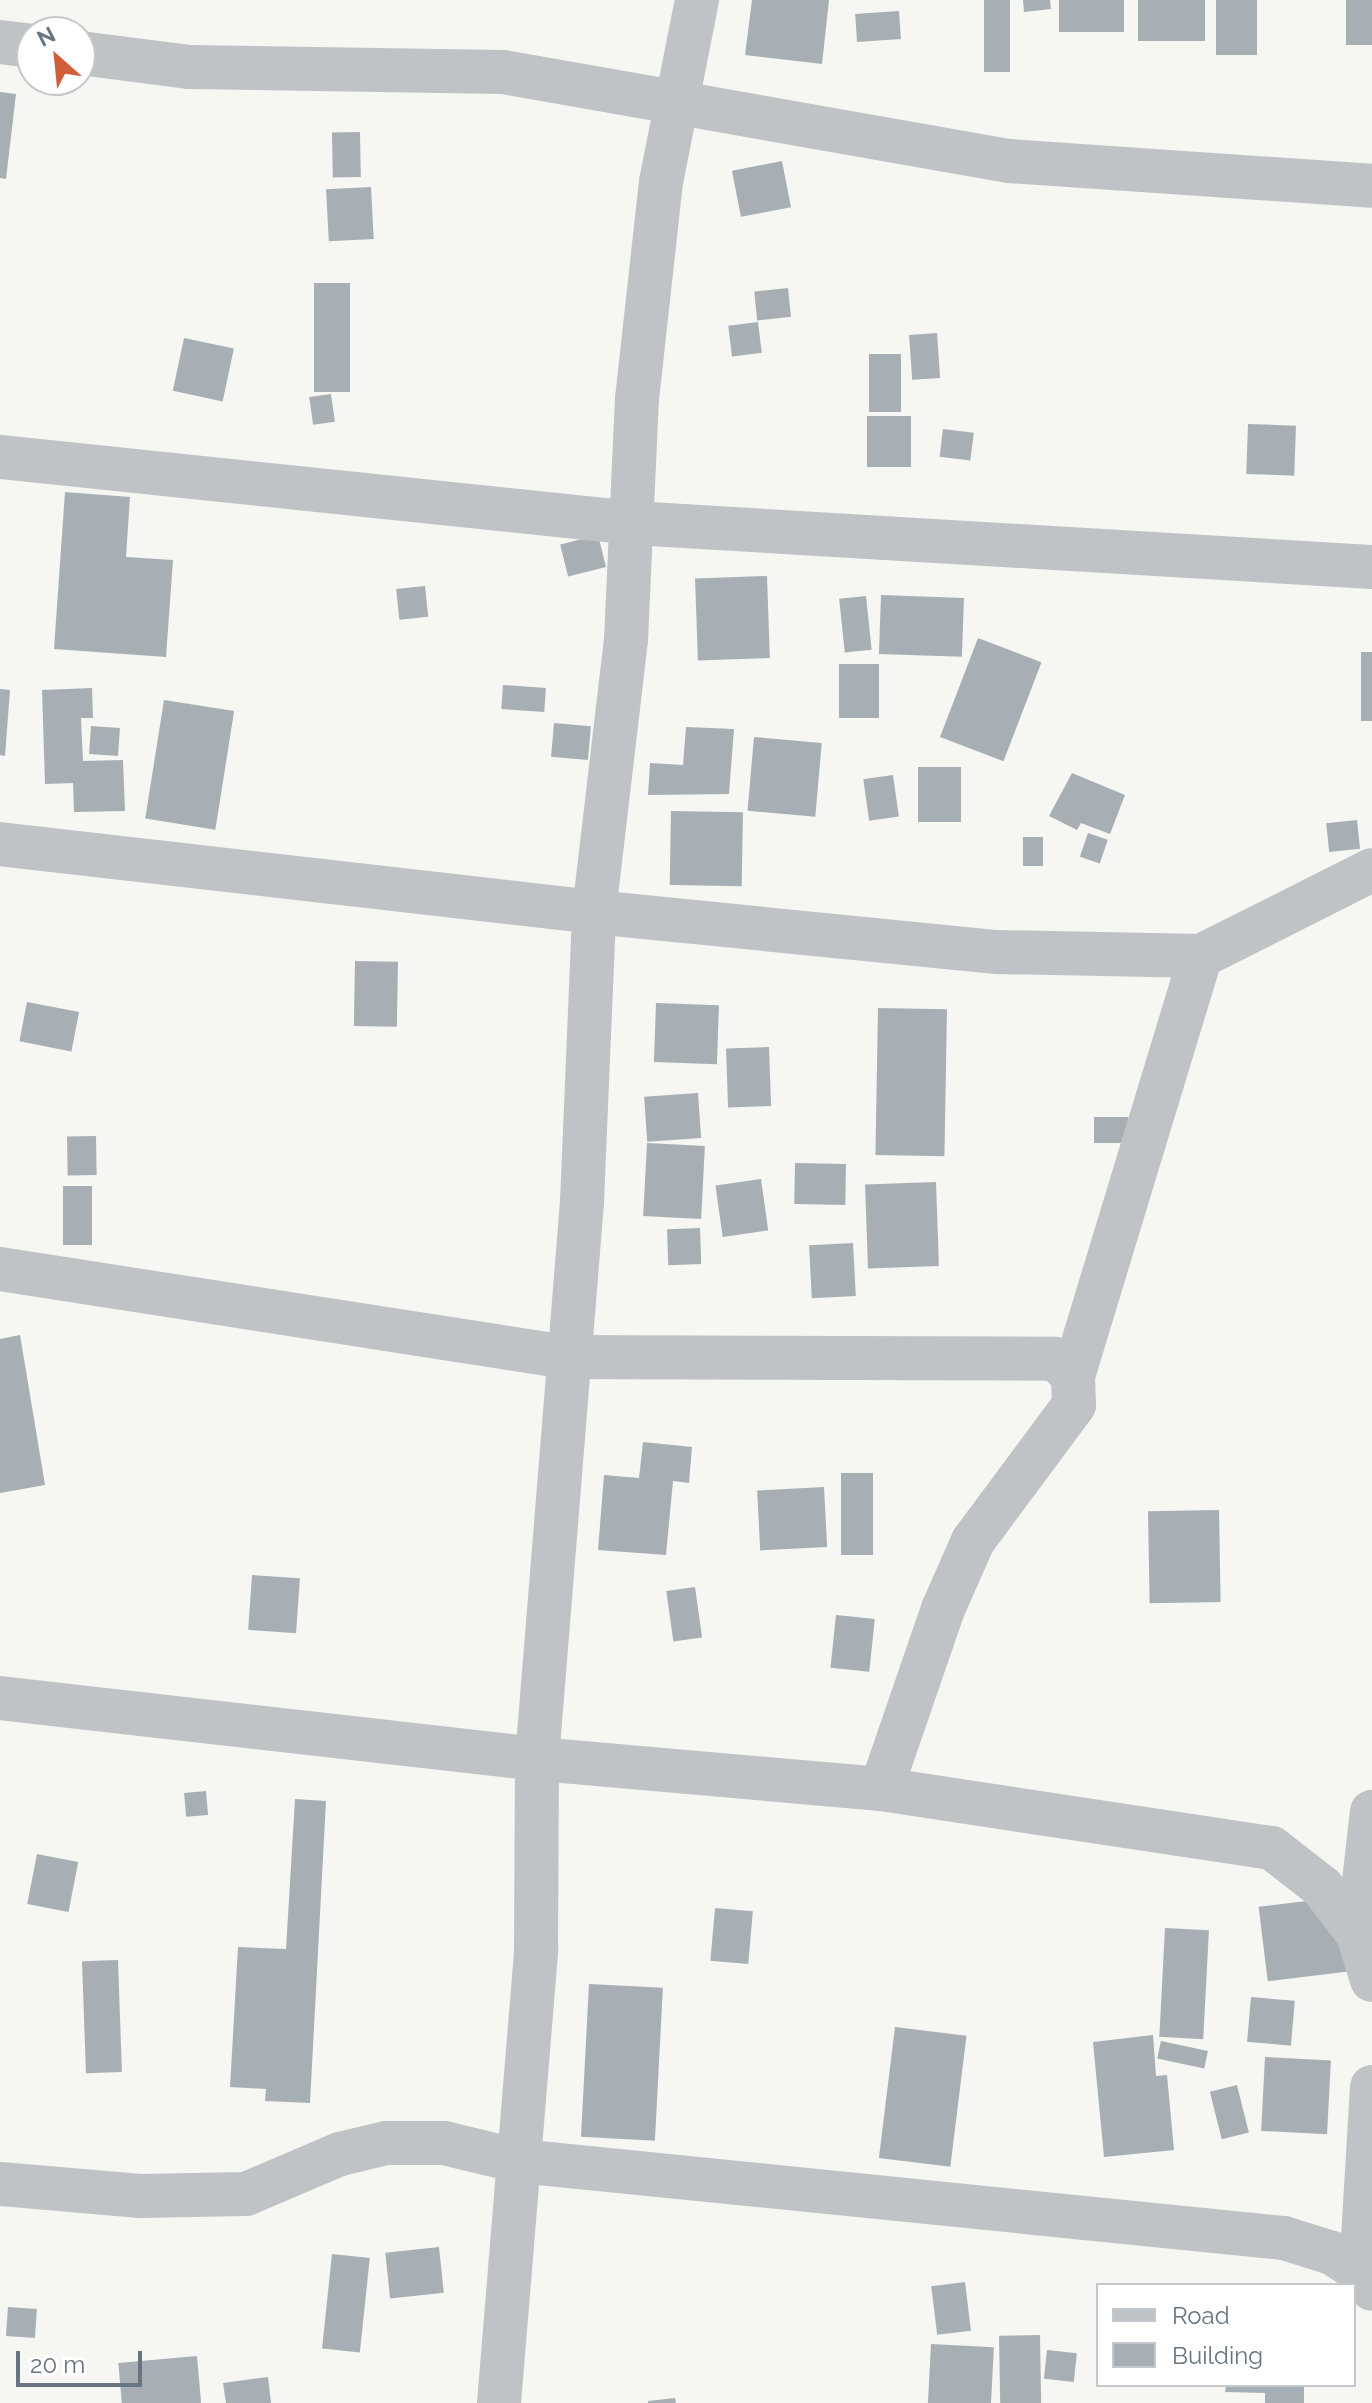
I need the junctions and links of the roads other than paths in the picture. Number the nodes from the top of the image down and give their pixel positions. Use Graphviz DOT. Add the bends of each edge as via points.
graph roads {
  1 [pos="697,0"];
  2 [pos="96,55"];
  3 [pos="673,102"];
  4 [pos="1372,186"];
  5 [pos="0,457"];
  6 [pos="633,523"];
  7 [pos="1372,567"];
  8 [pos="0,844"];
  9 [pos="1372,870"];
  10 [pos="594,912"];
  11 [pos="1201,956"];
  12 [pos="0,1269"];
  13 [pos="566,1357"];
  14 [pos="1073,1376"];
  15 [pos="0,1698"];
  16 [pos="537,1759"];
  17 [pos="881,1789"];
  18 [pos="1372,1812"];
  19 [pos="1358,1934"];
  20 [pos="1372,1980"];
  21 [pos="1372,2087"];
  22 [pos="519,2161"];
  23 [pos="0,2184"];
  24 [pos="1368,2278"];
  25 [pos="499,2403"];
  1 -- 3 [label="street"];
  2 -- 3 [label="street" via="190,67 503,72"];
  3 -- 4 [label="street" via="1009,161"];
  3 -- 6 [label="street" via="637,399"];
  5 -- 6 [label="street"];
  6 -- 7 [label="street"];
  6 -- 10 [label="street" via="626,640"];
  8 -- 10 [label="street"];
  9 -- 11 [label="street"];
  10 -- 11 [label="street" via="997,952"];
  10 -- 13 [label="street" via="582,1202"];
  11 -- 14 [label="street"];
  12 -- 13 [label="street"];
  13 -- 14 [label="street" via="1056,1359"];
  13 -- 16 [label="street"];
  14 -- 17 [label="street" via="1074,1405 973,1541 943,1609"];
  15 -- 16 [label="street"];
  16 -- 17 [label="street"];
  16 -- 22 [label="street" via="536,1949"];
  17 -- 19 [label="street" via="1272,1848 1322,1887"];
  18 -- 19 [label="street"];
  19 -- 20 [label="street"];
  21 -- 24 [label="street"];
  22 -- 23 [label="street" via="444,2143 386,2143 340,2154 246,2194 140,2196"];
  22 -- 24 [label="street" via="1284,2238 1332,2253"];
  22 -- 25 [label="street"];
}
